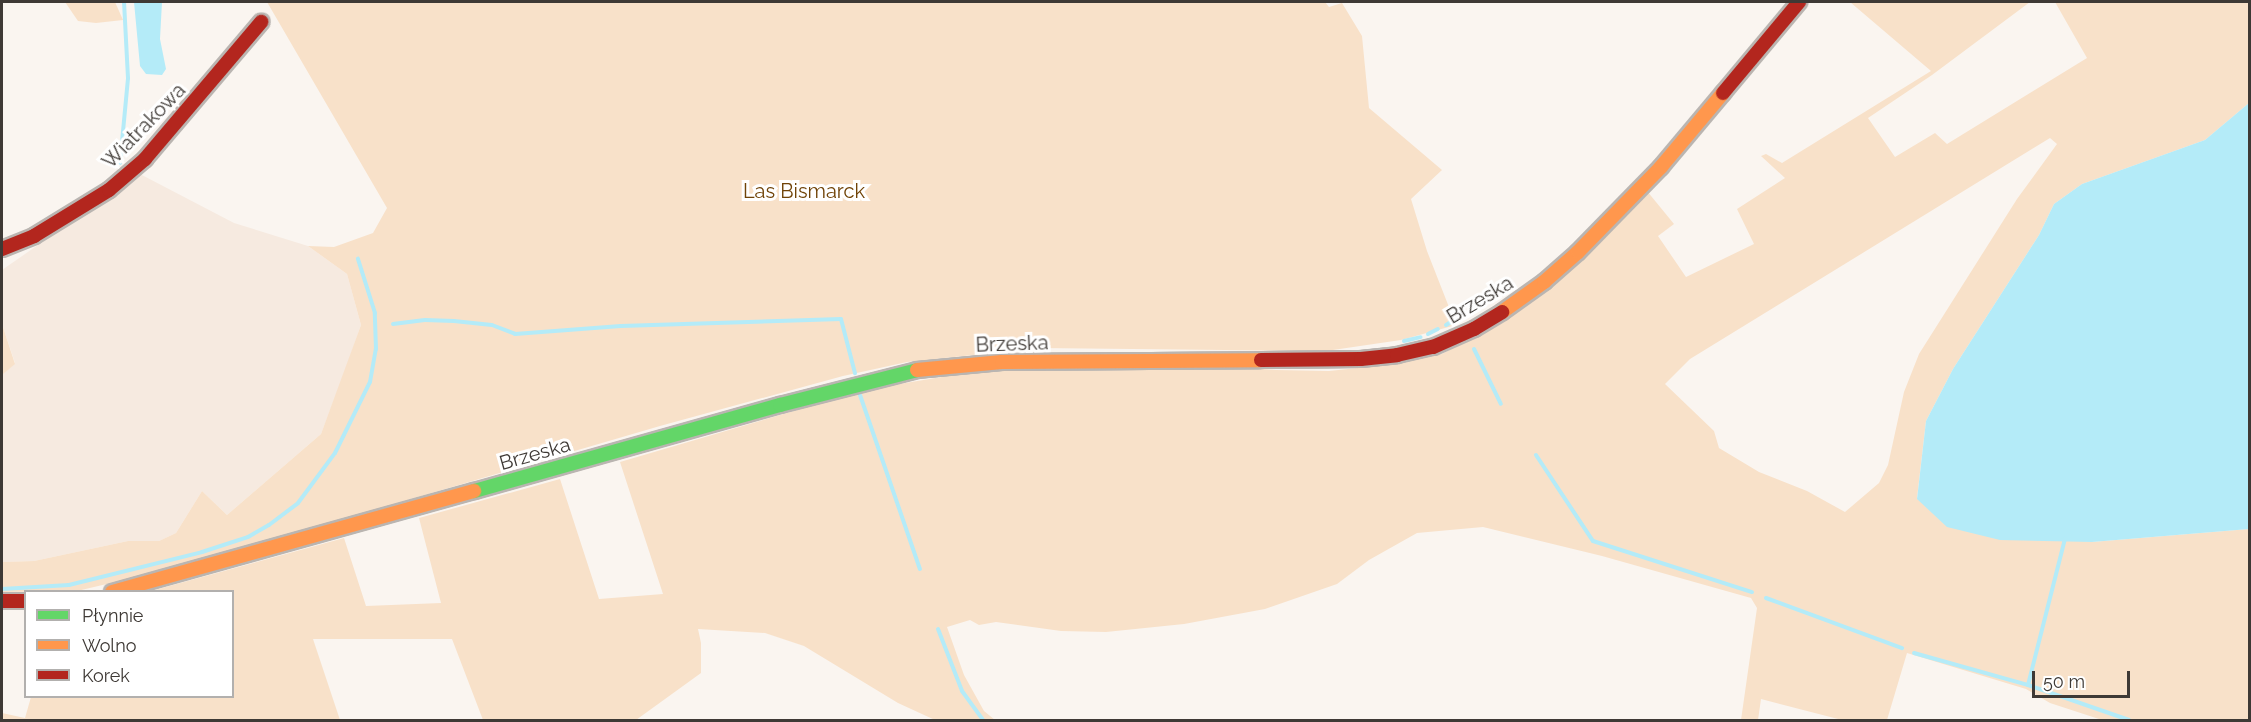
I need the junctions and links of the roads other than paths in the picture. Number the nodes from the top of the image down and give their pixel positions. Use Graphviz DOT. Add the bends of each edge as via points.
graph roads {
  1 [pos="1799,2"];
  2 [pos="261,22"];
  3 [pos="2,249"];
  4 [pos="117,590"];
  5 [pos="2,601"];
  6 [pos="24,601"];
  1 -- 4 [label="street, Brzeska" via="1661,167 1578,252 1501,313 1433,347 1361,359 1002,362 921,369"];
  2 -- 3 [label="street, Wiatrakowa" via="145,159 109,190 34,236"];
  5 -- 6 [label="street"];
}
